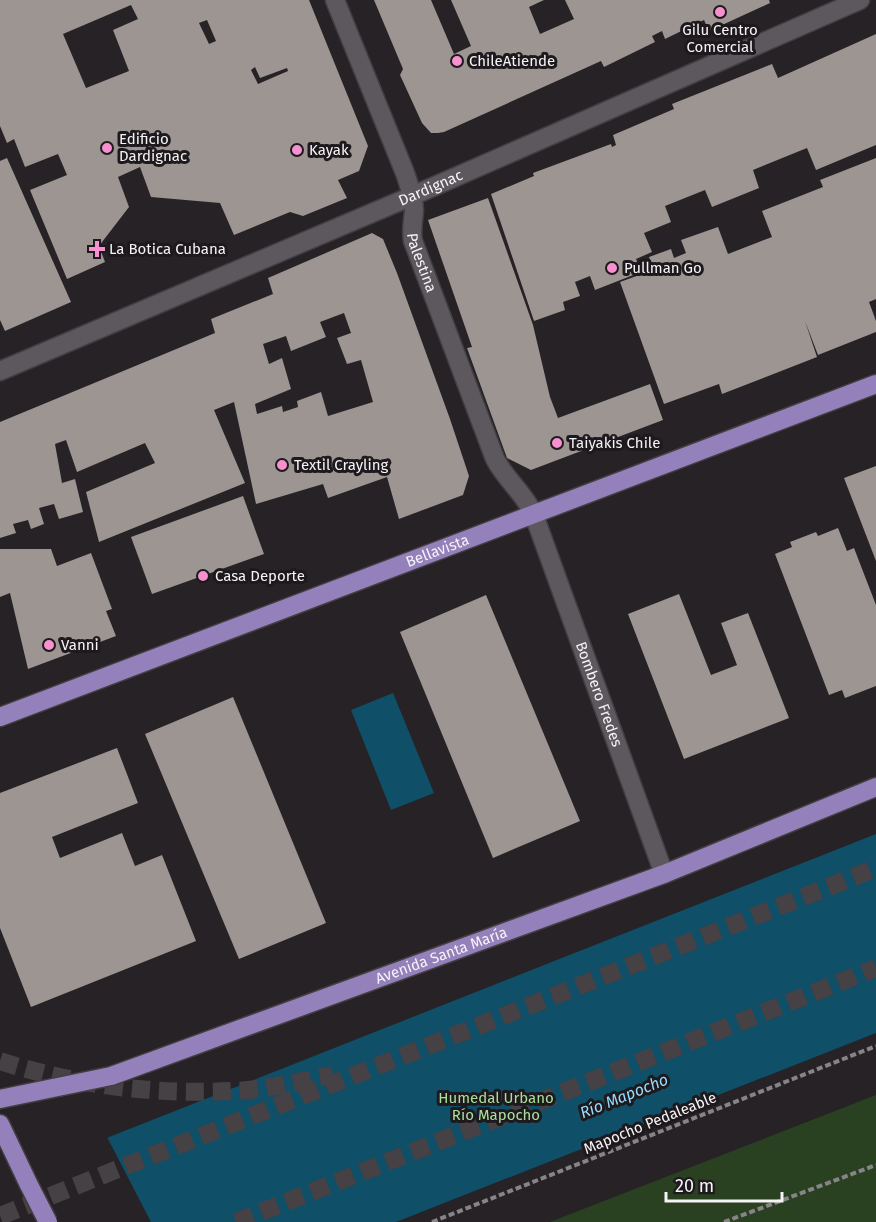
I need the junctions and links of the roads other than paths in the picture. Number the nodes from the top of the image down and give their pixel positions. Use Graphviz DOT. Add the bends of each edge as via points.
graph roads {
  1 [pos="335,0"];
  2 [pos="860,0"];
  3 [pos="412,196"];
  4 [pos="0,371"];
  5 [pos="876,384"];
  6 [pos="534,515"];
  7 [pos="0,717"];
  8 [pos="876,787"];
  9 [pos="664,874"];
  10 [pos="0,1099"];
  11 [pos="0,1124"];
  12 [pos="48,1222"];
  1 -- 3 [label="street, Palestina"];
  2 -- 3 [label="street, Dardignac"];
  3 -- 4 [label="street, Dardignac"];
  3 -- 6 [label="street, Palestina" via="413,241 495,459"];
  5 -- 6 [label="main road, Bellavista"];
  6 -- 7 [label="main road, Bellavista"];
  6 -- 9 [label="street, Bombero Fredes"];
  8 -- 9 [label="main road, Avenida Santa María"];
  9 -- 10 [label="main road, Avenida Santa María" via="111,1076"];
  11 -- 12 [label="main road, bridge"];
}
